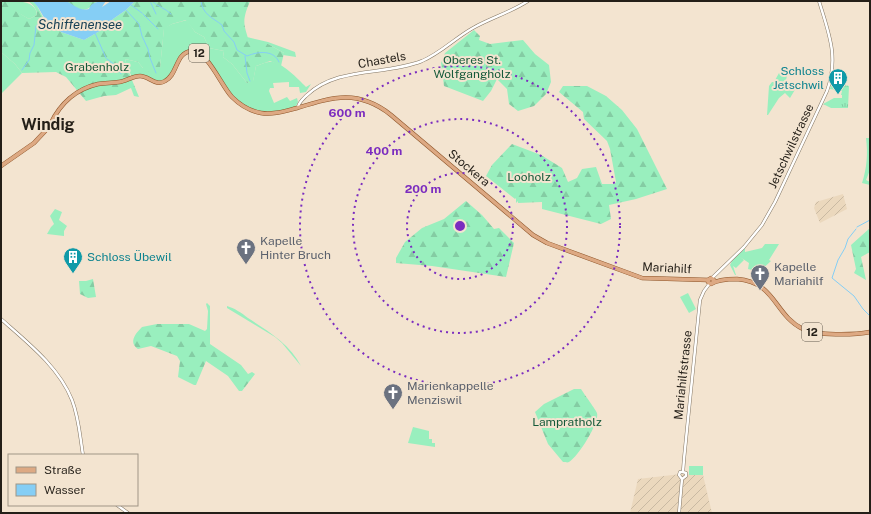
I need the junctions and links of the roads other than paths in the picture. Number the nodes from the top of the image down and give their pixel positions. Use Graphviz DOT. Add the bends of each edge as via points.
graph roads {
  1 [pos="528,1"];
  2 [pos="819,1"];
  3 [pos="301,100"];
  4 [pos="303,106"];
  5 [pos="298,107"];
  6 [pos="1,166"];
  7 [pos="626,272"];
  8 [pos="711,281"];
  9 [pos="1,319"];
  10 [pos="870,332"];
  11 [pos="83,454"];
  12 [pos="683,472"];
  13 [pos="682,479"];
  14 [pos="118,506"];
  15 [pos="128,513"];
  16 [pos="679,513"];
  1 -- 3 [label="main road, Chastels" via="466,32 422,61 335,78 318,86"];
  2 -- 8 [label="main road, Jetschwilstrasse" via="833,50 831,78 827,91 762,226"];
  3 -- 4 [label="main road"];
  3 -- 5 [label="main road, Chastels"];
  4 -- 5 [label="main road, Stockera / 12"];
  4 -- 7 [label="main road, Stockera / 12" via="342,96 375,104 538,238"];
  5 -- 6 [label="main road, 12" via="273,113 256,112 245,107 233,99 204,57 190,51 182,55 170,78 164,82 157,83 142,77 133,78 95,85 73,96 63,104 51,126 34,144"];
  7 -- 8 [label="main road, Mariahilf / 12" via="647,279"];
  8 -- 10 [label="main road, Mariahilf / 12" via="729,279 759,285 791,320 807,331 825,334"];
  8 -- 12 [label="main road, Mariahilfstrasse" via="700,300"];
  9 -- 11 [label="main road" via="44,360 66,388 75,410"];
  12 -- 13 [label="main road, Mariahilfstrasse" via="686,476"];
  12 -- 13 [label="main road, Mariahilfstrasse" via="679,475"];
  13 -- 16 [label="main road, Mariahilfstrasse"];
  14 -- 15 [label="main road"];
}
